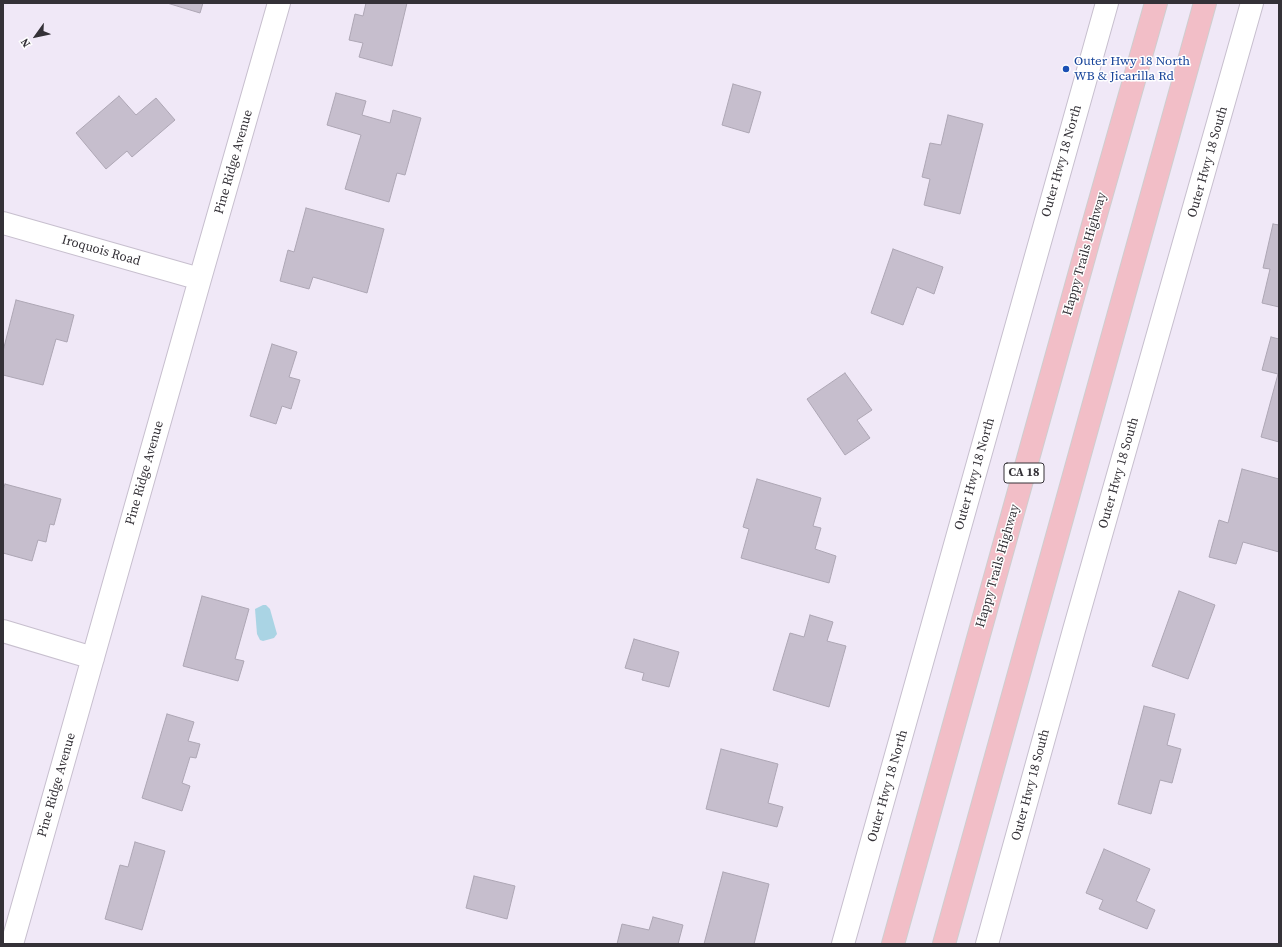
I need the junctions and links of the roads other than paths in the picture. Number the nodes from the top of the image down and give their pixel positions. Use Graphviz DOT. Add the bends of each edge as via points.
graph roads {
  1 [pos="279,3"];
  2 [pos="1107,3"];
  3 [pos="1156,3"];
  4 [pos="1205,3"];
  5 [pos="1252,3"];
  6 [pos="3,223"];
  7 [pos="200,279"];
  8 [pos="3,631"];
  9 [pos="93,658"];
  10 [pos="12,944"];
  11 [pos="843,944"];
  12 [pos="893,944"];
  13 [pos="944,944"];
  14 [pos="987,944"];
  1 -- 7 [label="street, Pine Ridge Avenue"];
  2 -- 11 [label="street, Outer Hwy 18 North"];
  3 -- 12 [label="main road, Happy Trails Highway / CA 18"];
  4 -- 13 [label="main road"];
  5 -- 14 [label="street, Outer Hwy 18 South"];
  6 -- 7 [label="street, Iroquois Road"];
  7 -- 9 [label="street, Pine Ridge Avenue"];
  8 -- 9 [label="street"];
  9 -- 10 [label="street, Pine Ridge Avenue"];
}
